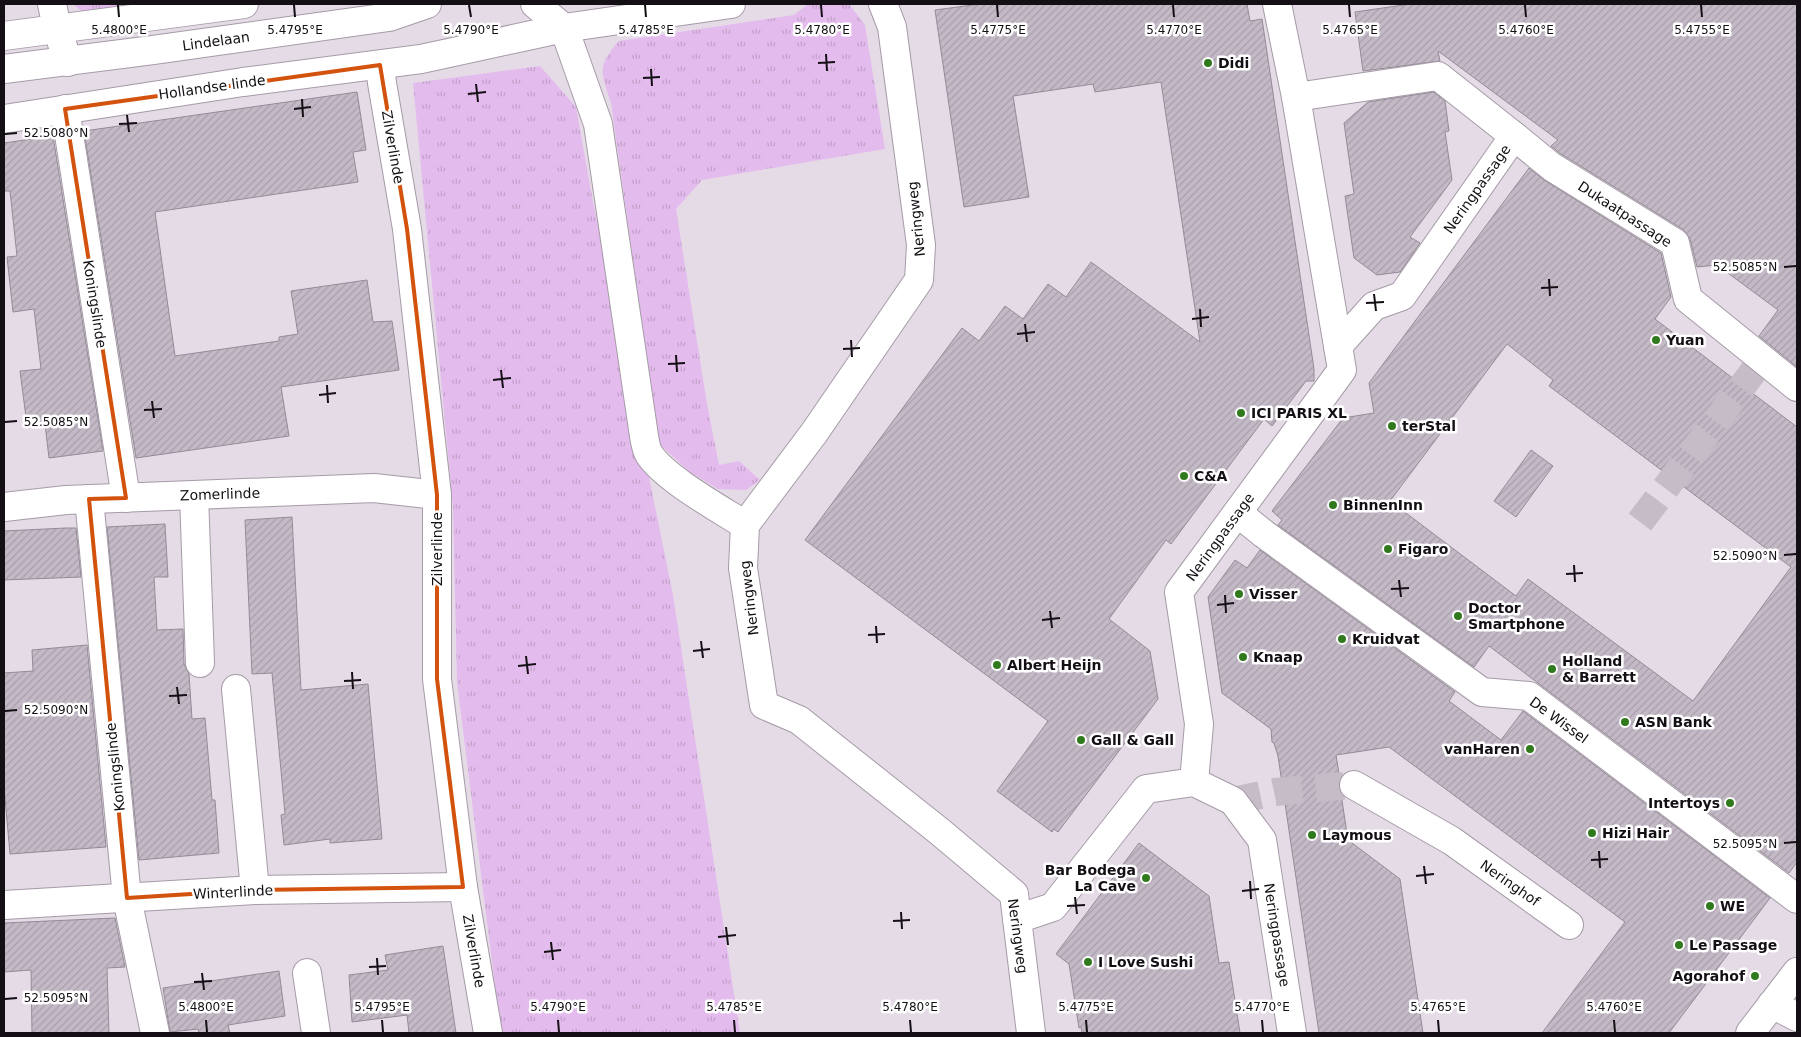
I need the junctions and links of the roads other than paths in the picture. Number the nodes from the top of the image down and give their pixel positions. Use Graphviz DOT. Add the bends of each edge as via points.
graph roads {
  1 [pos="244,4"];
  2 [pos="427,4"];
  3 [pos="535,4"];
  4 [pos="731,4"];
  5 [pos="883,4"];
  6 [pos="1277,4"];
  7 [pos="55,16"];
  8 [pos="564,28"];
  9 [pos="4,36"];
  10 [pos="68,62"];
  11 [pos="380,65"];
  12 [pos="4,69"];
  13 [pos="1296,97"];
  14 [pos="65,109"];
  15 [pos="4,119"];
  16 [pos="1514,136"];
  17 [pos="1338,346"];
  18 [pos="1797,387"];
  19 [pos="194,495"];
  20 [pos="437,495"];
  21 [pos="126,498"];
  22 [pos="89,499"];
  23 [pos="4,507"];
  24 [pos="1238,513"];
  25 [pos="745,525"];
  26 [pos="200,663"];
  27 [pos="236,689"];
  28 [pos="1194,782"];
  29 [pos="1354,785"];
  30 [pos="463,887"];
  31 [pos="255,890"];
  32 [pos="128,898"];
  33 [pos="1797,899"];
  34 [pos="4,905"];
  35 [pos="1017,919"];
  36 [pos="1569,925"];
  37 [pos="1797,972"];
  38 [pos="307,973"];
  39 [pos="1772,1004"];
  40 [pos="1797,1017"];
  41 [pos="155,1033"];
  42 [pos="316,1033"];
  43 [pos="488,1033"];
  44 [pos="1031,1033"];
  45 [pos="1292,1033"];
  46 [pos="1750,1033"];
  1 -- 7 [label="street"];
  2 -- 10 [label="street, Lindelaan" via="389,17"];
  3 -- 8 [label="street"];
  4 -- 8 [label="street, Hollandse linde"];
  5 -- 25 [label="street, Neringweg" via="892,27 921,245 919,280 814,433"];
  6 -- 13 [label="street, Neringpassage"];
  7 -- 9 [label="street"];
  7 -- 10 [label="street"];
  8 -- 11 [label="street, Hollandse linde"];
  8 -- 25 [label="street" via="598,124 649,453 660,468"];
  10 -- 12 [label="street, Lindelaan"];
  11 -- 14 [label="street, Hollandse linde"];
  11 -- 20 [label="street, Zilverlinde" via="407,229"];
  13 -- 16 [label="street, Neringpassage" via="1438,76"];
  13 -- 17 [label="street, Neringpassage"];
  14 -- 15 [label="street, Hollandse linde"];
  14 -- 21 [label="street, Koningslinde"];
  16 -- 17 [label="street, Neringpassage" via="1402,296 1374,306"];
  16 -- 18 [label="street, Dukaatpassage" via="1552,167 1675,244 1688,300"];
  17 -- 24 [label="street, Neringpassage" via="1342,370"];
  19 -- 20 [label="street, Zomerlinde" via="374,488"];
  19 -- 21 [label="street, Zomerlinde"];
  19 -- 26 [label="street"];
  20 -- 30 [label="street, Zilverlinde" via="437,679"];
  21 -- 22 [label="street, Zomerlinde"];
  22 -- 23 [label="street, Zomerlinde"];
  22 -- 32 [label="street, Koningslinde"];
  24 -- 28 [label="street, Neringpassage" via="1180,592 1199,724"];
  24 -- 33 [label="street, De Wissel" via="1482,692 1529,696"];
  25 -- 35 [label="street, Neringweg" via="744,568 764,705 799,720 966,853 1014,894"];
  27 -- 31 [label="street"];
  28 -- 35 [label="street" via="1146,789 1053,907"];
  28 -- 45 [label="street, Neringpassage" via="1232,800 1262,840"];
  29 -- 36 [label="street, Neringhof" via="1452,841"];
  30 -- 31 [label="street, Winterlinde"];
  30 -- 43 [label="street, Zilverlinde"];
  31 -- 32 [label="street, Winterlinde"];
  32 -- 34 [label="street, Winterlinde"];
  32 -- 41 [label="street, Koningslinde"];
  35 -- 44 [label="street, Neringweg"];
  37 -- 39 [label="street"];
  38 -- 42 [label="street"];
  39 -- 40 [label="street"];
  39 -- 46 [label="street"];
}
